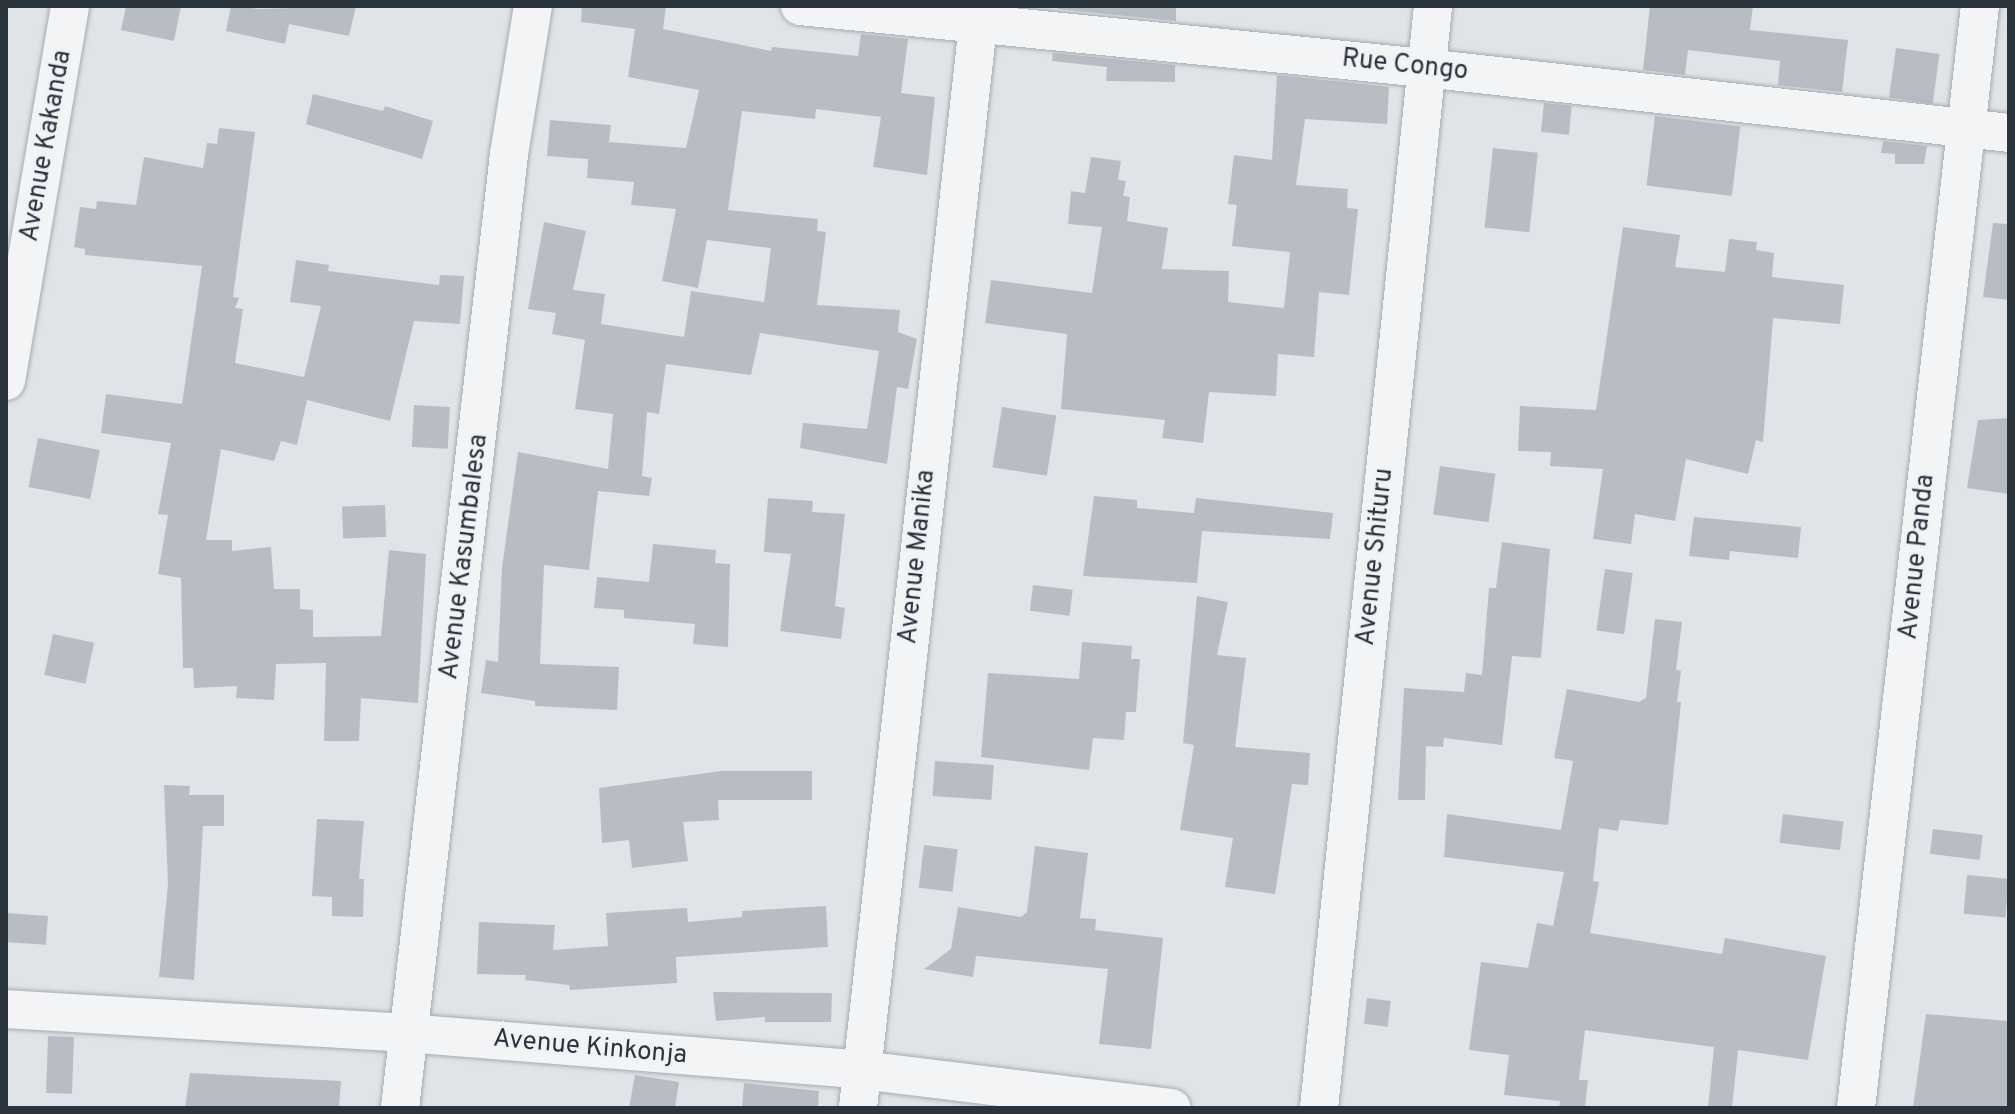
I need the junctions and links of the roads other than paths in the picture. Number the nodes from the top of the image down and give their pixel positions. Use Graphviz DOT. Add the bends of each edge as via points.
graph roads {
  1 [pos="70,6"];
  2 [pos="533,6"];
  3 [pos="800,6"];
  4 [pos="1433,6"];
  5 [pos="1980,6"];
  6 [pos="979,16"];
  7 [pos="1425,68"];
  8 [pos="1967,127"];
  9 [pos="2009,133"];
  10 [pos="6,381"];
  11 [pos="6,1009"];
  12 [pos="406,1033"];
  13 [pos="861,1070"];
  14 [pos="400,1108"];
  15 [pos="858,1108"];
  16 [pos="1172,1108"];
  17 [pos="1319,1108"];
  18 [pos="1856,1108"];
  1 -- 10 [label="street, Avenue Kakanda"];
  2 -- 12 [label="street, Avenue Kasumbalesa" via="509,154 467,549"];
  3 -- 6 [label="street, Rue Congo"];
  4 -- 7 [label="street, Avenue Shituru"];
  5 -- 8 [label="street, Avenue Panda"];
  6 -- 7 [label="street, Rue Congo"];
  6 -- 13 [label="street, Avenue Manika"];
  7 -- 8 [label="street, Rue Congo"];
  7 -- 17 [label="street, Avenue Shituru"];
  8 -- 9 [label="street, Rue Congo"];
  8 -- 18 [label="street, Avenue Panda"];
  11 -- 12 [label="street, Avenue Kinkonja"];
  12 -- 13 [label="street, Avenue Kinkonja"];
  12 -- 14 [label="street, Avenue Kasumbalesa"];
  13 -- 15 [label="street, Avenue Manika"];
  13 -- 16 [label="street, Avenue Kinkonja"];
}
